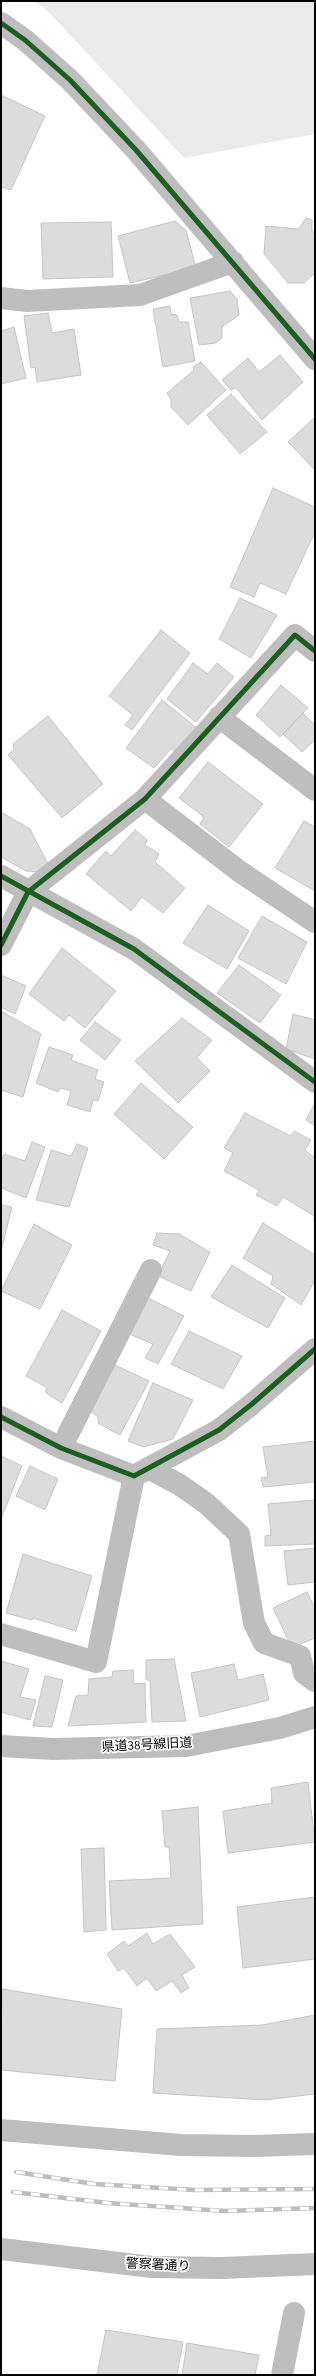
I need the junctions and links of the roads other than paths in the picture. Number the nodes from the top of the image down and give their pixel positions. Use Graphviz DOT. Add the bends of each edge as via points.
graph roads {
  1 [pos="1,23"];
  2 [pos="233,262"];
  3 [pos="1,298"];
  4 [pos="315,359"];
  5 [pos="315,651"];
  6 [pos="219,717"];
  7 [pos="315,790"];
  8 [pos="145,799"];
  9 [pos="1,876"];
  10 [pos="28,892"];
  11 [pos="315,922"];
  12 [pos="1,945"];
  13 [pos="315,1082"];
  14 [pos="151,1270"];
  15 [pos="315,1349"];
  16 [pos="1,1417"];
  17 [pos="61,1448"];
  18 [pos="141,1472"];
  19 [pos="1,1634"];
  20 [pos="315,1681"];
  21 [pos="315,1717"];
  22 [pos="1,1746"];
  23 [pos="1,2130"];
  24 [pos="315,2144"];
  25 [pos="1,2249"];
  26 [pos="315,2264"];
  27 [pos="294,2313"];
  28 [pos="282,2375"];
  1 -- 2 [label="street" via="25,40 70,80 136,150"];
  2 -- 3 [label="street" via="140,294 27,301"];
  2 -- 4 [label="street"];
  5 -- 6 [label="street" via="295,635"];
  6 -- 7 [label="street"];
  6 -- 8 [label="street"];
  8 -- 10 [label="street"];
  8 -- 11 [label="street" via="239,871"];
  9 -- 10 [label="street"];
  10 -- 12 [label="street"];
  10 -- 13 [label="street" via="134,949"];
  14 -- 17 [label="street"];
  15 -- 18 [label="street" via="219,1430"];
  16 -- 17 [label="street"];
  17 -- 18 [label="street"];
  18 -- 19 [label="street" via="96,1662"];
  18 -- 20 [label="street" via="180,1485 207,1504 239,1534 254,1623 264,1643 300,1656 304,1673"];
  21 -- 22 [label="main road, 県道38号線旧道" via="280,1728 186,1746 52,1749"];
  23 -- 24 [label="main road" via="181,2146"];
  25 -- 26 [label="main road, 警察署通り" via="152,2267 222,2268"];
  27 -- 28 [label="street"];
}
